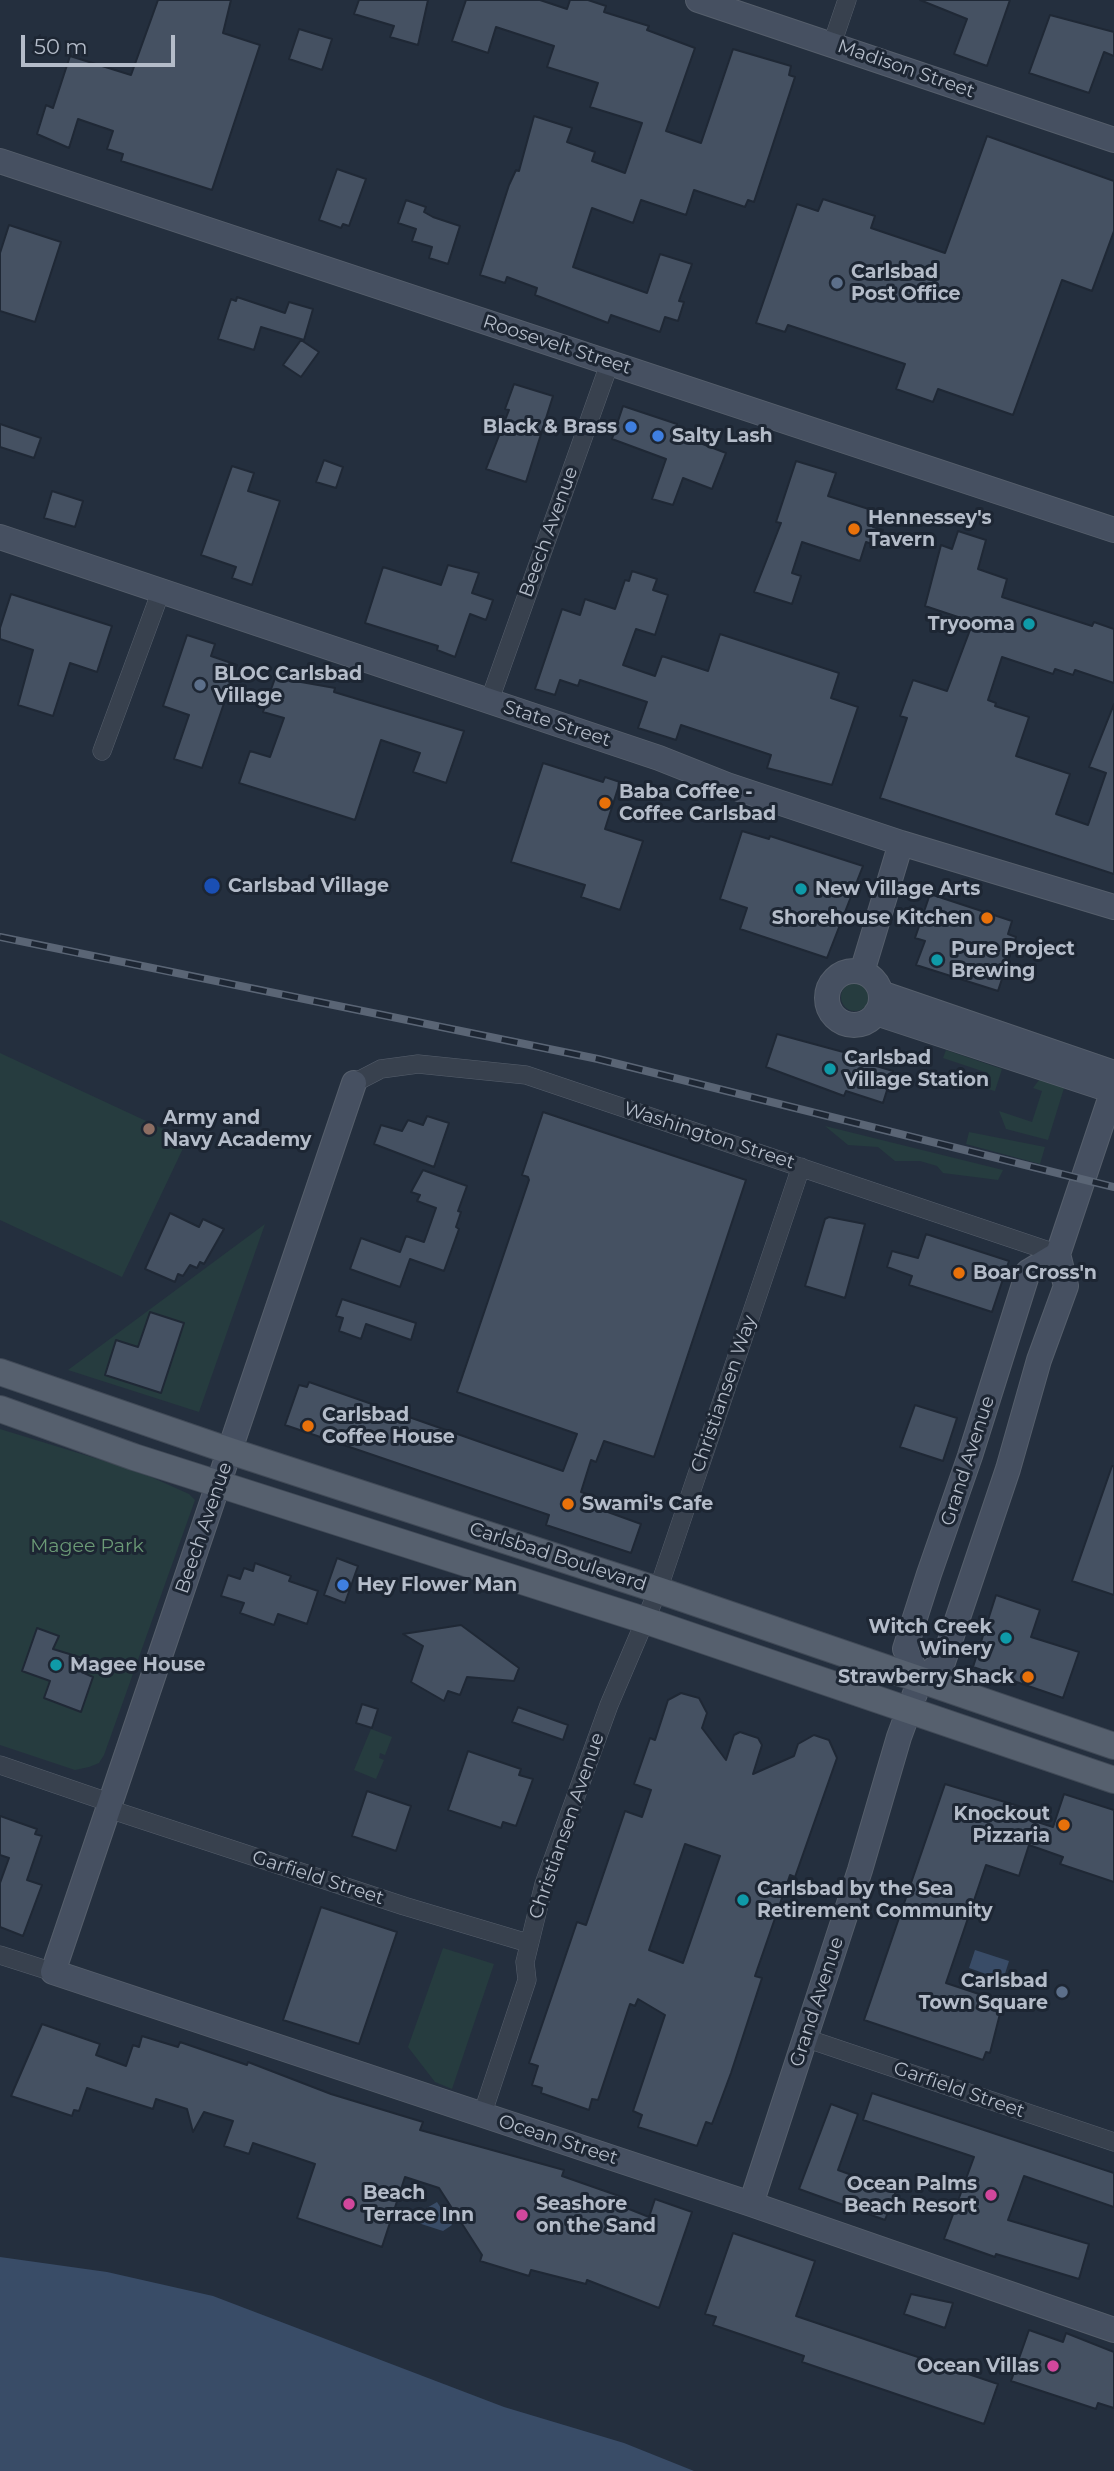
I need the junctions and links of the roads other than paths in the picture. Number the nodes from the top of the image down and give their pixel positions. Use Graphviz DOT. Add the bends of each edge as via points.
graph roads {
  1 [pos="698,0"];
  2 [pos="847,0"];
  3 [pos="832,44"];
  4 [pos="1114,140"];
  5 [pos="0,161"];
  6 [pos="610,362"];
  7 [pos="1114,530"];
  8 [pos="0,537"];
  9 [pos="161,591"];
  10 [pos="489,702"];
  11 [pos="102,751"];
  12 [pos="901,843"];
  13 [pos="1114,907"];
  14 [pos="862,972"];
  15 [pos="878,1003"];
  16 [pos="354,1083"];
  17 [pos="1114,1083"];
  18 [pos="801,1167"];
  19 [pos="1058,1254"];
  20 [pos="0,1372"];
  21 [pos="0,1409"];
  22 [pos="230,1451"];
  23 [pos="219,1483"];
  24 [pos="658,1590"];
  25 [pos="644,1620"];
  26 [pos="920,1680"];
  27 [pos="909,1711"];
  28 [pos="1114,1745"];
  29 [pos="0,1765"];
  30 [pos="1114,1780"];
  31 [pos="110,1806"];
  32 [pos="528,1943"];
  33 [pos="0,1955"];
  34 [pos="53,1972"];
  35 [pos="805,2038"];
  36 [pos="482,2115"];
  37 [pos="1114,2142"];
  38 [pos="751,2204"];
  39 [pos="1114,2330"];
  1 -- 3 [label="street, Madison Street"];
  2 -- 3 [label="street"];
  3 -- 4 [label="street, Madison Street"];
  5 -- 6 [label="street, Roosevelt Street"];
  6 -- 7 [label="street, Roosevelt Street"];
  6 -- 10 [label="street, Beech Avenue"];
  8 -- 9 [label="street, State Street"];
  9 -- 10 [label="street, State Street"];
  9 -- 11 [label="street"];
  10 -- 12 [label="street, State Street"];
  12 -- 13 [label="street, State Street"];
  12 -- 14 [label="street"];
  14 -- 15 [label="street" via="874,980"];
  14 -- 15 [label="street" via="847,972 834,979 827,992 830,1011 835,1018 861,1024"];
  15 -- 17 [label="street"];
  16 -- 18 [label="street, Washington Street" via="381,1069 418,1064 526,1075"];
  16 -- 22 [label="street, Beech Avenue"];
  17 -- 19 [label="street"];
  18 -- 19 [label="street, Washington Street"];
  18 -- 24 [label="street, Christiansen Way"];
  19 -- 26 [label="street, Grand Avenue" via="1066,1286 996,1506 943,1662"];
  19 -- 26 [label="street, Grand Avenue" via="1028,1272 929,1574 905,1649"];
  20 -- 22 [label="main road, Carlsbad Boulevard"];
  21 -- 23 [label="main road, Carlsbad Boulevard"];
  22 -- 23 [label="street, Beech Avenue"];
  22 -- 24 [label="main road, Carlsbad Boulevard"];
  23 -- 25 [label="main road, Carlsbad Boulevard"];
  23 -- 31 [label="street, Beech Avenue"];
  24 -- 25 [label="street, Christiansen Way"];
  24 -- 26 [label="main road, Carlsbad Boulevard"];
  25 -- 27 [label="main road, Carlsbad Boulevard"];
  25 -- 32 [label="street, Christiansen Avenue" via="544,1884"];
  26 -- 27 [label="street, Grand Avenue"];
  26 -- 28 [label="main road, Carlsbad Boulevard"];
  27 -- 30 [label="main road, Carlsbad Boulevard"];
  27 -- 35 [label="street, Grand Avenue"];
  29 -- 31 [label="street, Garfield Street"];
  31 -- 32 [label="street, Garfield Street"];
  31 -- 34 [label="street, Beech Avenue"];
  32 -- 36 [label="street, Christiansen Avenue" via="527,1980"];
  33 -- 34 [label="street, Ocean Street"];
  34 -- 36 [label="street, Ocean Street"];
  35 -- 37 [label="street, Garfield Street"];
  35 -- 38 [label="street, Grand Avenue"];
  36 -- 38 [label="street, Ocean Street"];
  38 -- 39 [label="street, Ocean Street"];
}
